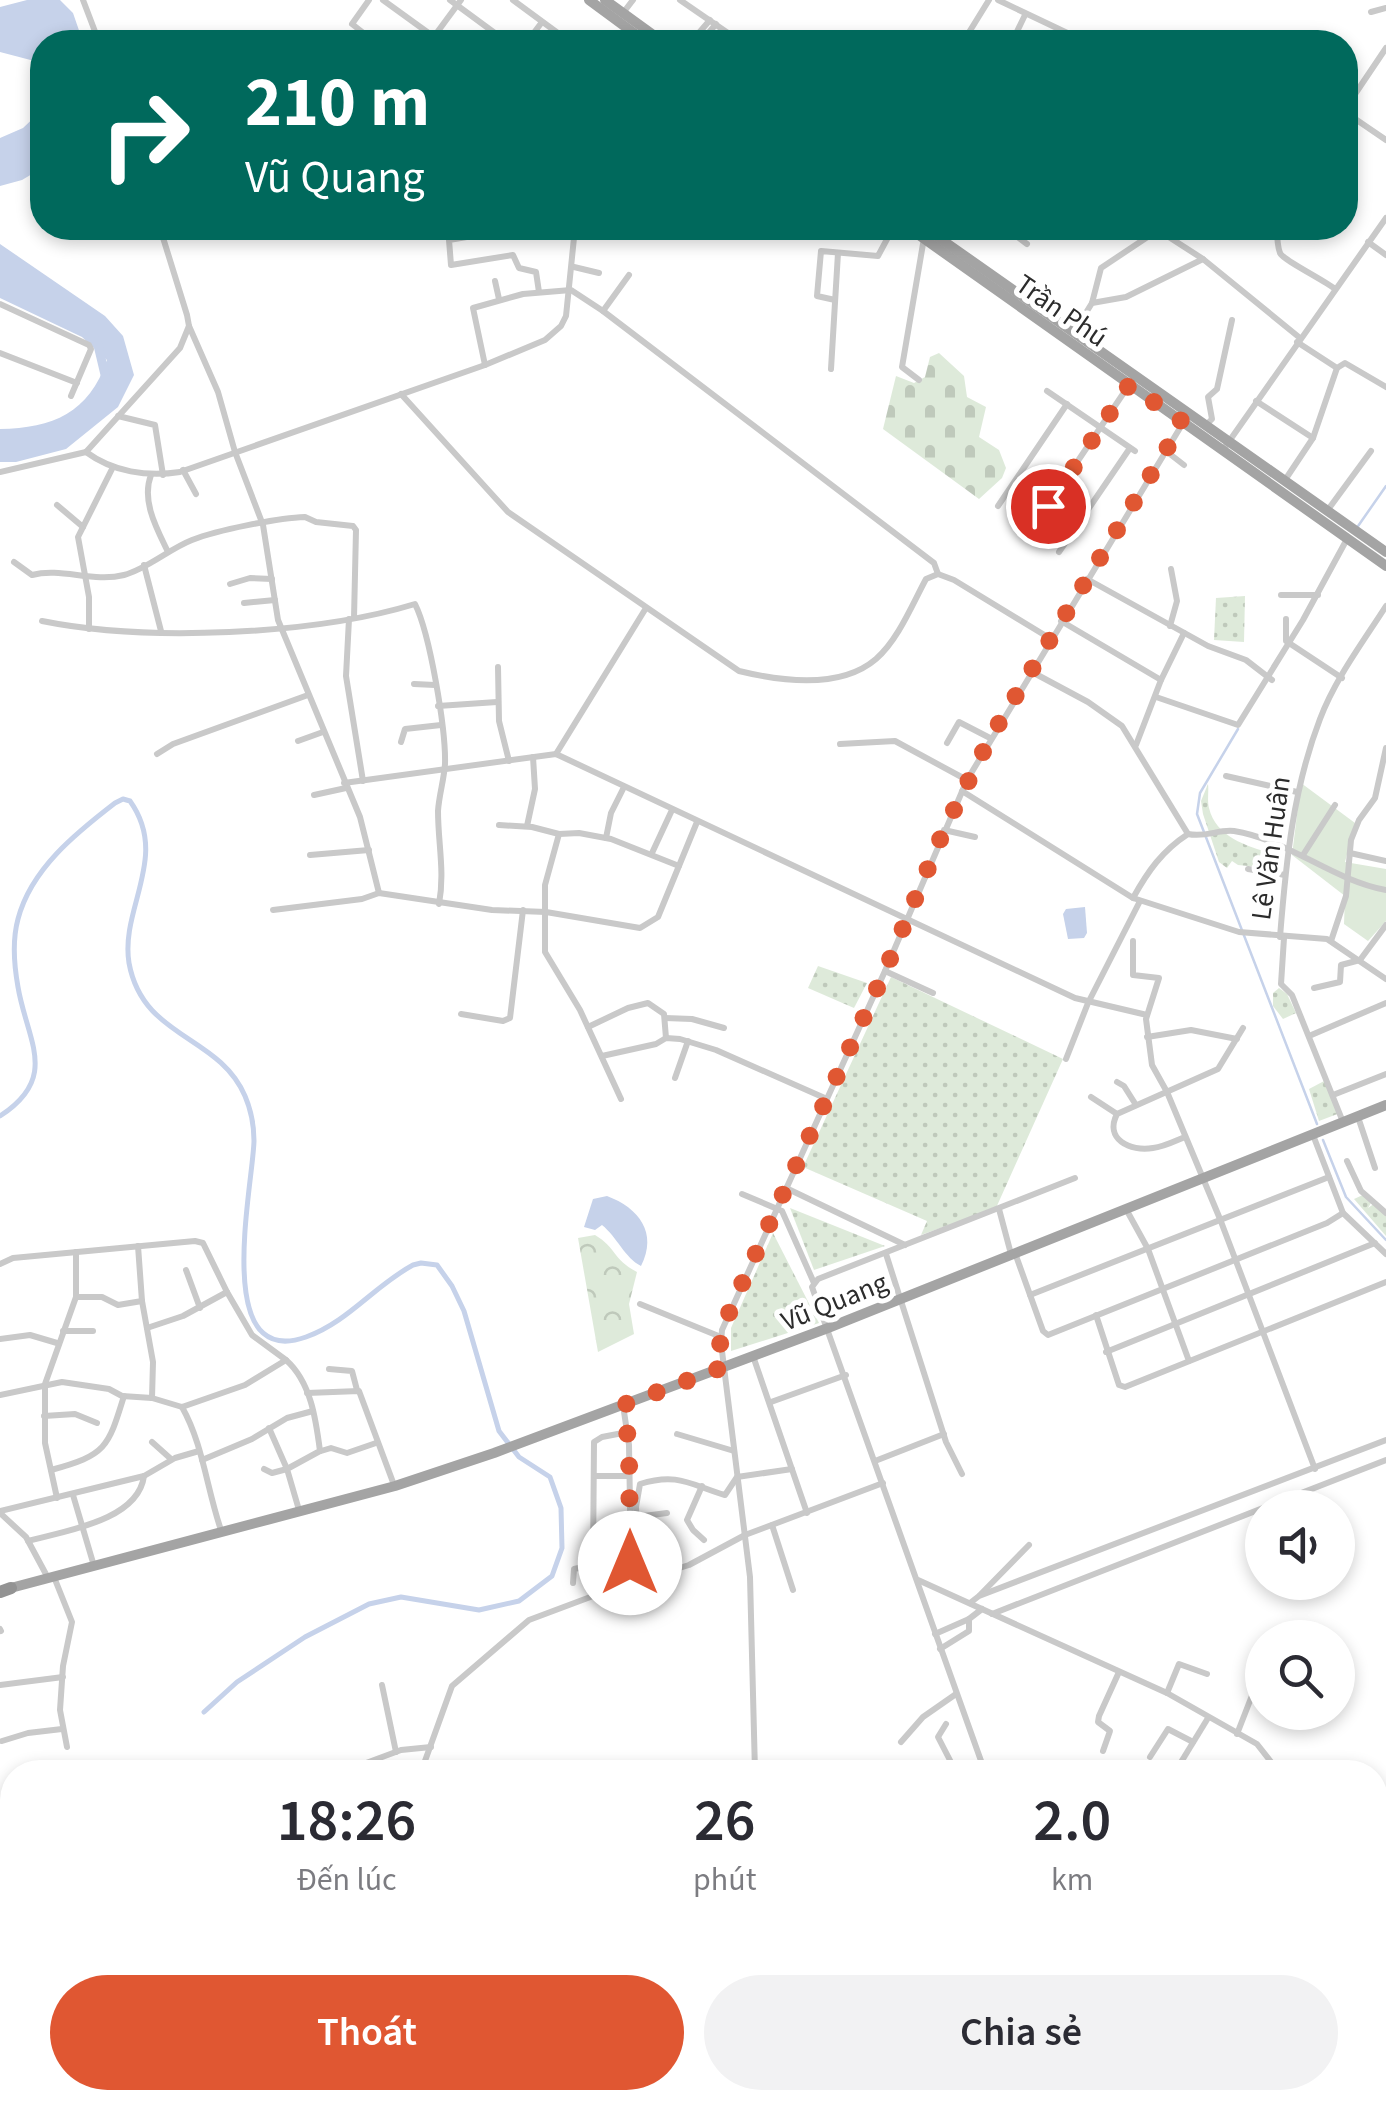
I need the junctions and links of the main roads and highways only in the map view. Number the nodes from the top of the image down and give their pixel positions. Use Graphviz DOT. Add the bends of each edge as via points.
graph roads {
  1 [pos="589,0"];
  2 [pos="605,0"];
  3 [pos="630,30"];
  4 [pos="646,30"];
  5 [pos="934,240"];
  6 [pos="1071,337"];
  7 [pos="1186,418"];
  8 [pos="1225,446"];
  9 [pos="1386,552"];
  10 [pos="1386,566"];
  11 [pos="1386,1104"];
  12 [pos="3,1590"];
  1 -- 3 [label="main road"];
  2 -- 4 [label="main road"];
  5 -- 6 [label="main road, Trần Phú"];
  6 -- 7 [label="main road, Trần Phú"];
  6 -- 7 [label="main road, Trần Phú" via="1129,385"];
  7 -- 8 [label="main road, Trần Phú"];
  7 -- 8 [label="main road, Trần Phú"];
  8 -- 9 [label="main road, Trần Phú"];
  8 -- 10 [label="main road, Trần Phú"];
  11 -- 12 [label="main road, Vũ Quang" via="828,1328 494,1453 395,1486"];
}
